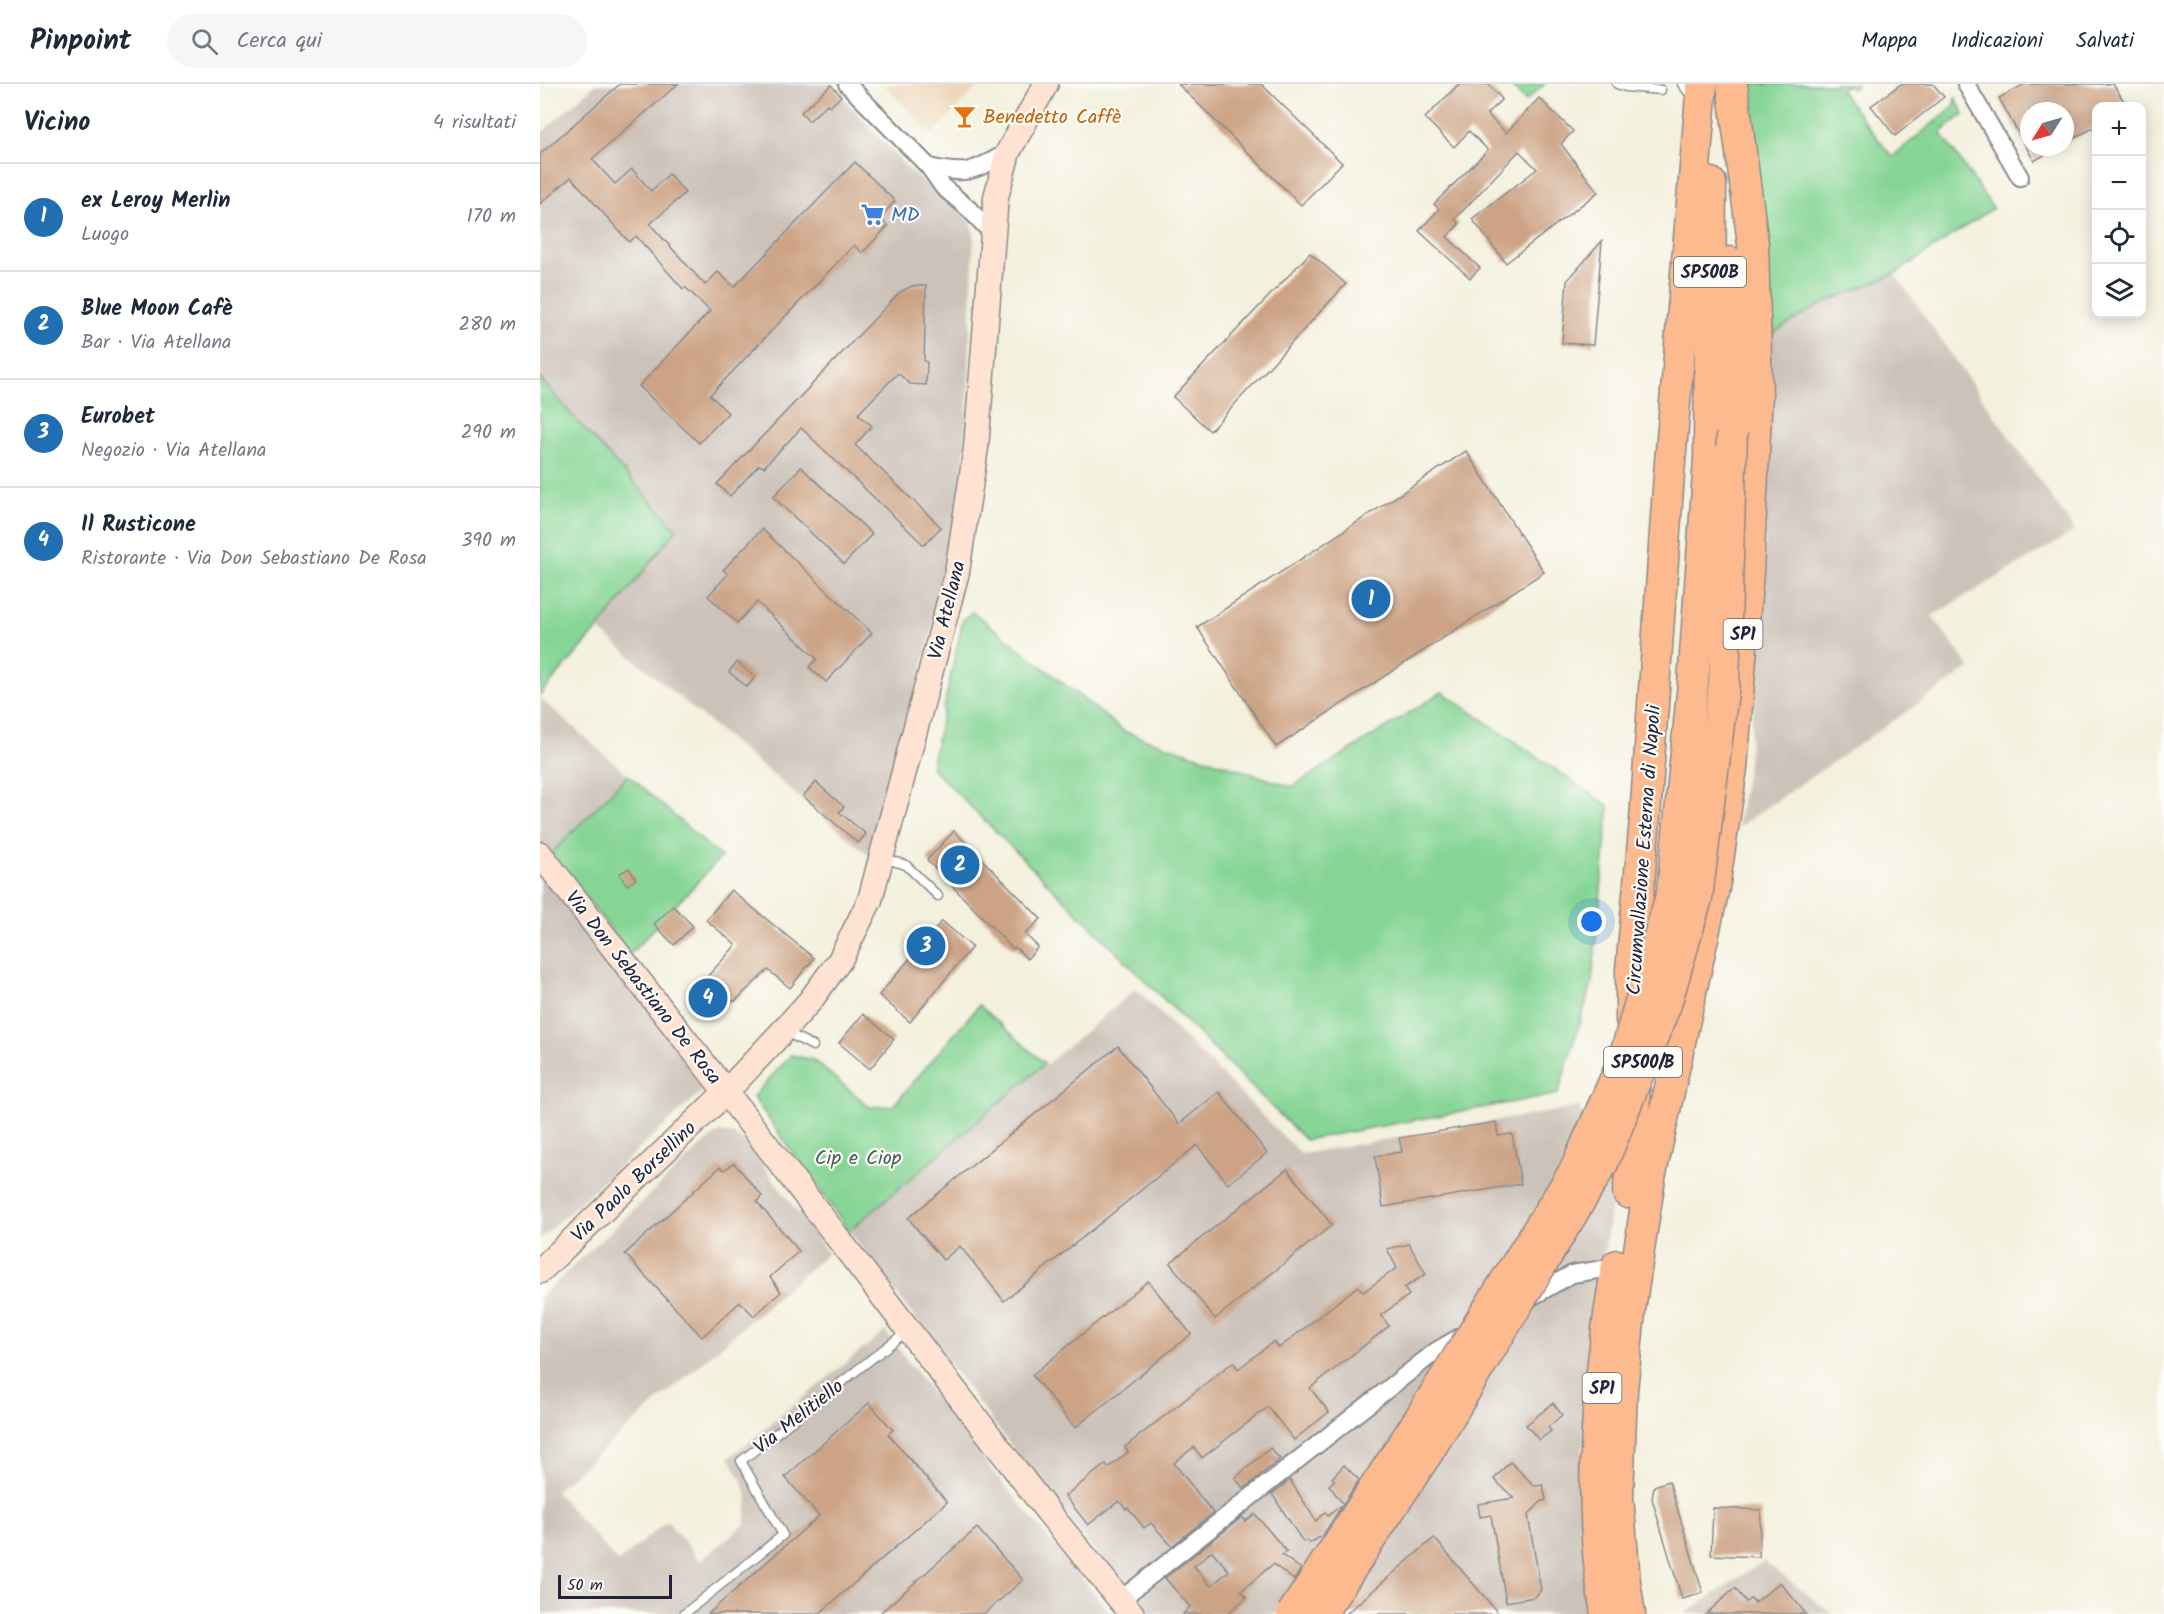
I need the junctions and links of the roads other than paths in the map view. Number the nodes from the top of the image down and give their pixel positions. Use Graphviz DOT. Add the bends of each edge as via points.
graph roads {
  1 [pos="847,84"];
  2 [pos="1047,84"];
  3 [pos="1617,84"];
  4 [pos="1682,84"];
  5 [pos="1702,84"];
  6 [pos="1711,84"];
  7 [pos="1730,84"];
  8 [pos="1966,84"];
  9 [pos="1661,90"];
  10 [pos="1698,126"];
  11 [pos="1008,152"];
  12 [pos="929,167"];
  13 [pos="2020,177"];
  14 [pos="992,233"];
  15 [pos="1732,433"];
  16 [pos="1709,460"];
  17 [pos="540,854"];
  18 [pos="882,858"];
  19 [pos="938,896"];
  20 [pos="783,1031"];
  21 [pos="813,1046"];
  22 [pos="726,1092"];
  23 [pos="1616,1267"];
  24 [pos="540,1271"];
  25 [pos="909,1330"];
  26 [pos="1126,1607"];
  27 [pos="684,1614"];
  28 [pos="1292,1614"];
  29 [pos="1321,1614"];
  30 [pos="1606,1614"];
  31 [pos="1630,1614"];
  1 -- 12 [label="street"];
  2 -- 11 [label="main road, Via Atellana"];
  3 -- 9 [label="lane"];
  4 -- 10 [label="lane" via="1695,101"];
  5 -- 10 [label="highway, Circumvallazione Esterna di Napoli / SP1"];
  6 -- 16 [label="highway, SP500B"];
  7 -- 15 [label="highway, SP500B"];
  7 -- 31 [label="highway, SP1" via="1753,244 1757,395 1748,572 1732,768 1714,888 1650,1178 1631,1303 1622,1390 1618,1496"];
  8 -- 13 [label="street"];
  10 -- 23 [label="highway, Circumvallazione Esterna di Napoli / SP1" via="1631,970 1636,1118 1633,1163"];
  11 -- 12 [label="street" via="970,172"];
  11 -- 14 [label="main road, Via Atellana" via="996,197"];
  12 -- 14 [label="street" via="943,187"];
  14 -- 18 [label="main road, Via Atellana" via="976,448 959,561"];
  15 -- 29 [label="highway, SP500/B, bridge" via="1724,684 1697,898 1666,1004 1603,1163 1427,1454"];
  16 -- 28 [label="highway, SP500/B, bridge" via="1693,683 1672,892 1623,1061 1575,1170"];
  17 -- 22 [label="main road, Via Don Sebastiano De Rosa"];
  18 -- 19 [label="lane" via="906,865"];
  18 -- 20 [label="main road, Via Atellana" via="870,900 840,960"];
  20 -- 21 [label="lane"];
  20 -- 22 [label="main road, Via Atellana"];
  22 -- 24 [label="main road, Via Paolo Borsellino"];
  22 -- 25 [label="main road" via="837,1231"];
  23 -- 26 [label="street" via="1572,1274 1436,1351"];
  23 -- 30 [label="highway, Circumvallazione Esterna di Napoli / SP1" via="1609,1308 1595,1492"];
  25 -- 26 [label="main road"];
  25 -- 27 [label="lane, Via Melitiello" via="741,1461 783,1535"];
}
